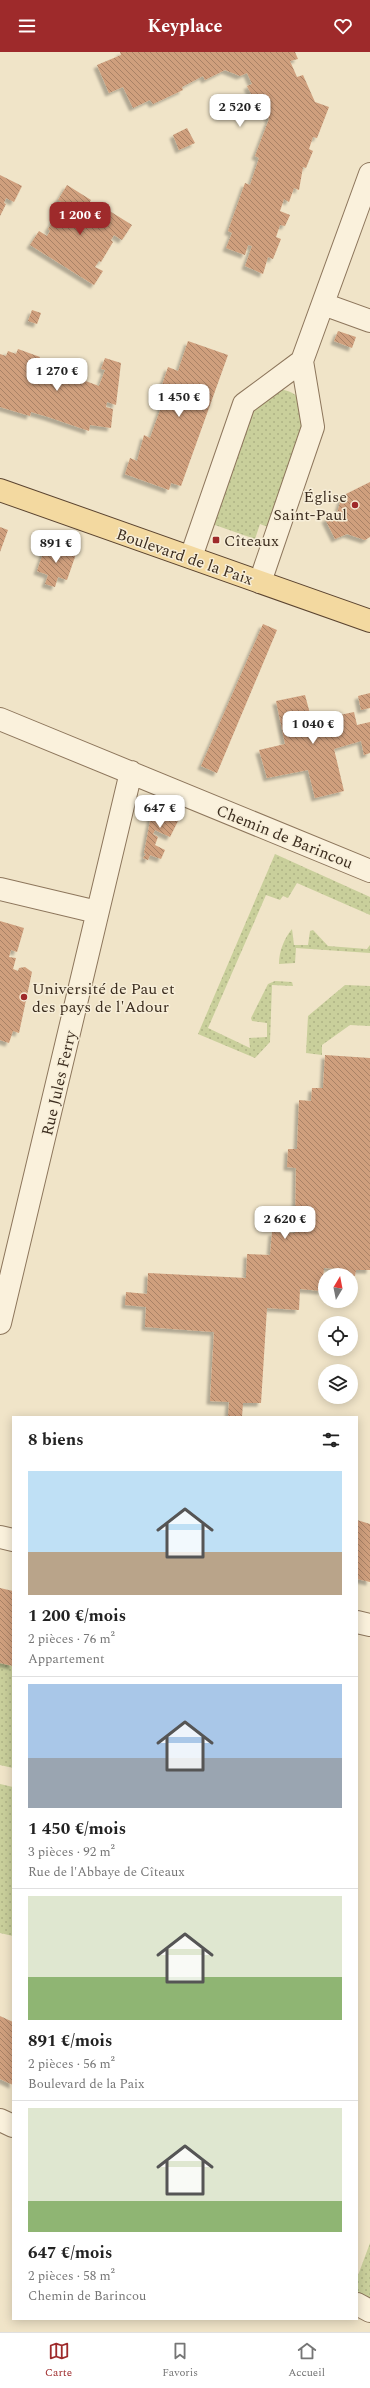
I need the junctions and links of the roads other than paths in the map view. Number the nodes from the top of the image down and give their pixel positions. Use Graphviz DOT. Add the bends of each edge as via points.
graph roads {
  1 [pos="370,174"];
  2 [pos="323,304"];
  3 [pos="370,321"];
  4 [pos="302,361"];
  5 [pos="0,490"];
  6 [pos="191,557"];
  7 [pos="260,582"];
  8 [pos="370,621"];
  9 [pos="0,719"];
  10 [pos="131,772"];
  11 [pos="370,871"];
  12 [pos="0,889"];
  13 [pos="97,912"];
  14 [pos="0,1323"];
  15 [pos="0,1537"];
  16 [pos="12,1540"];
  17 [pos="358,1622"];
  18 [pos="370,1625"];
  19 [pos="0,2120"];
  20 [pos="12,2126"];
  21 [pos="358,2305"];
  22 [pos="370,2311"];
  1 -- 2 [label="street"];
  2 -- 3 [label="street"];
  2 -- 4 [label="street"];
  4 -- 6 [label="street" via="244,404"];
  4 -- 7 [label="street" via="314,427"];
  5 -- 6 [label="main road, Boulevard de la Paix"];
  6 -- 7 [label="main road, Boulevard de la Paix"];
  7 -- 8 [label="main road, Boulevard de la Paix"];
  9 -- 10 [label="street, Chemin de Barincou"];
  10 -- 11 [label="street, Chemin de Barincou"];
  10 -- 13 [label="street, Rue Jules Ferry"];
  12 -- 13 [label="street"];
  13 -- 14 [label="street, Rue Jules Ferry"];
  15 -- 16 [label="street"];
  17 -- 18 [label="street"];
  19 -- 20 [label="street"];
  21 -- 22 [label="street"];
}
